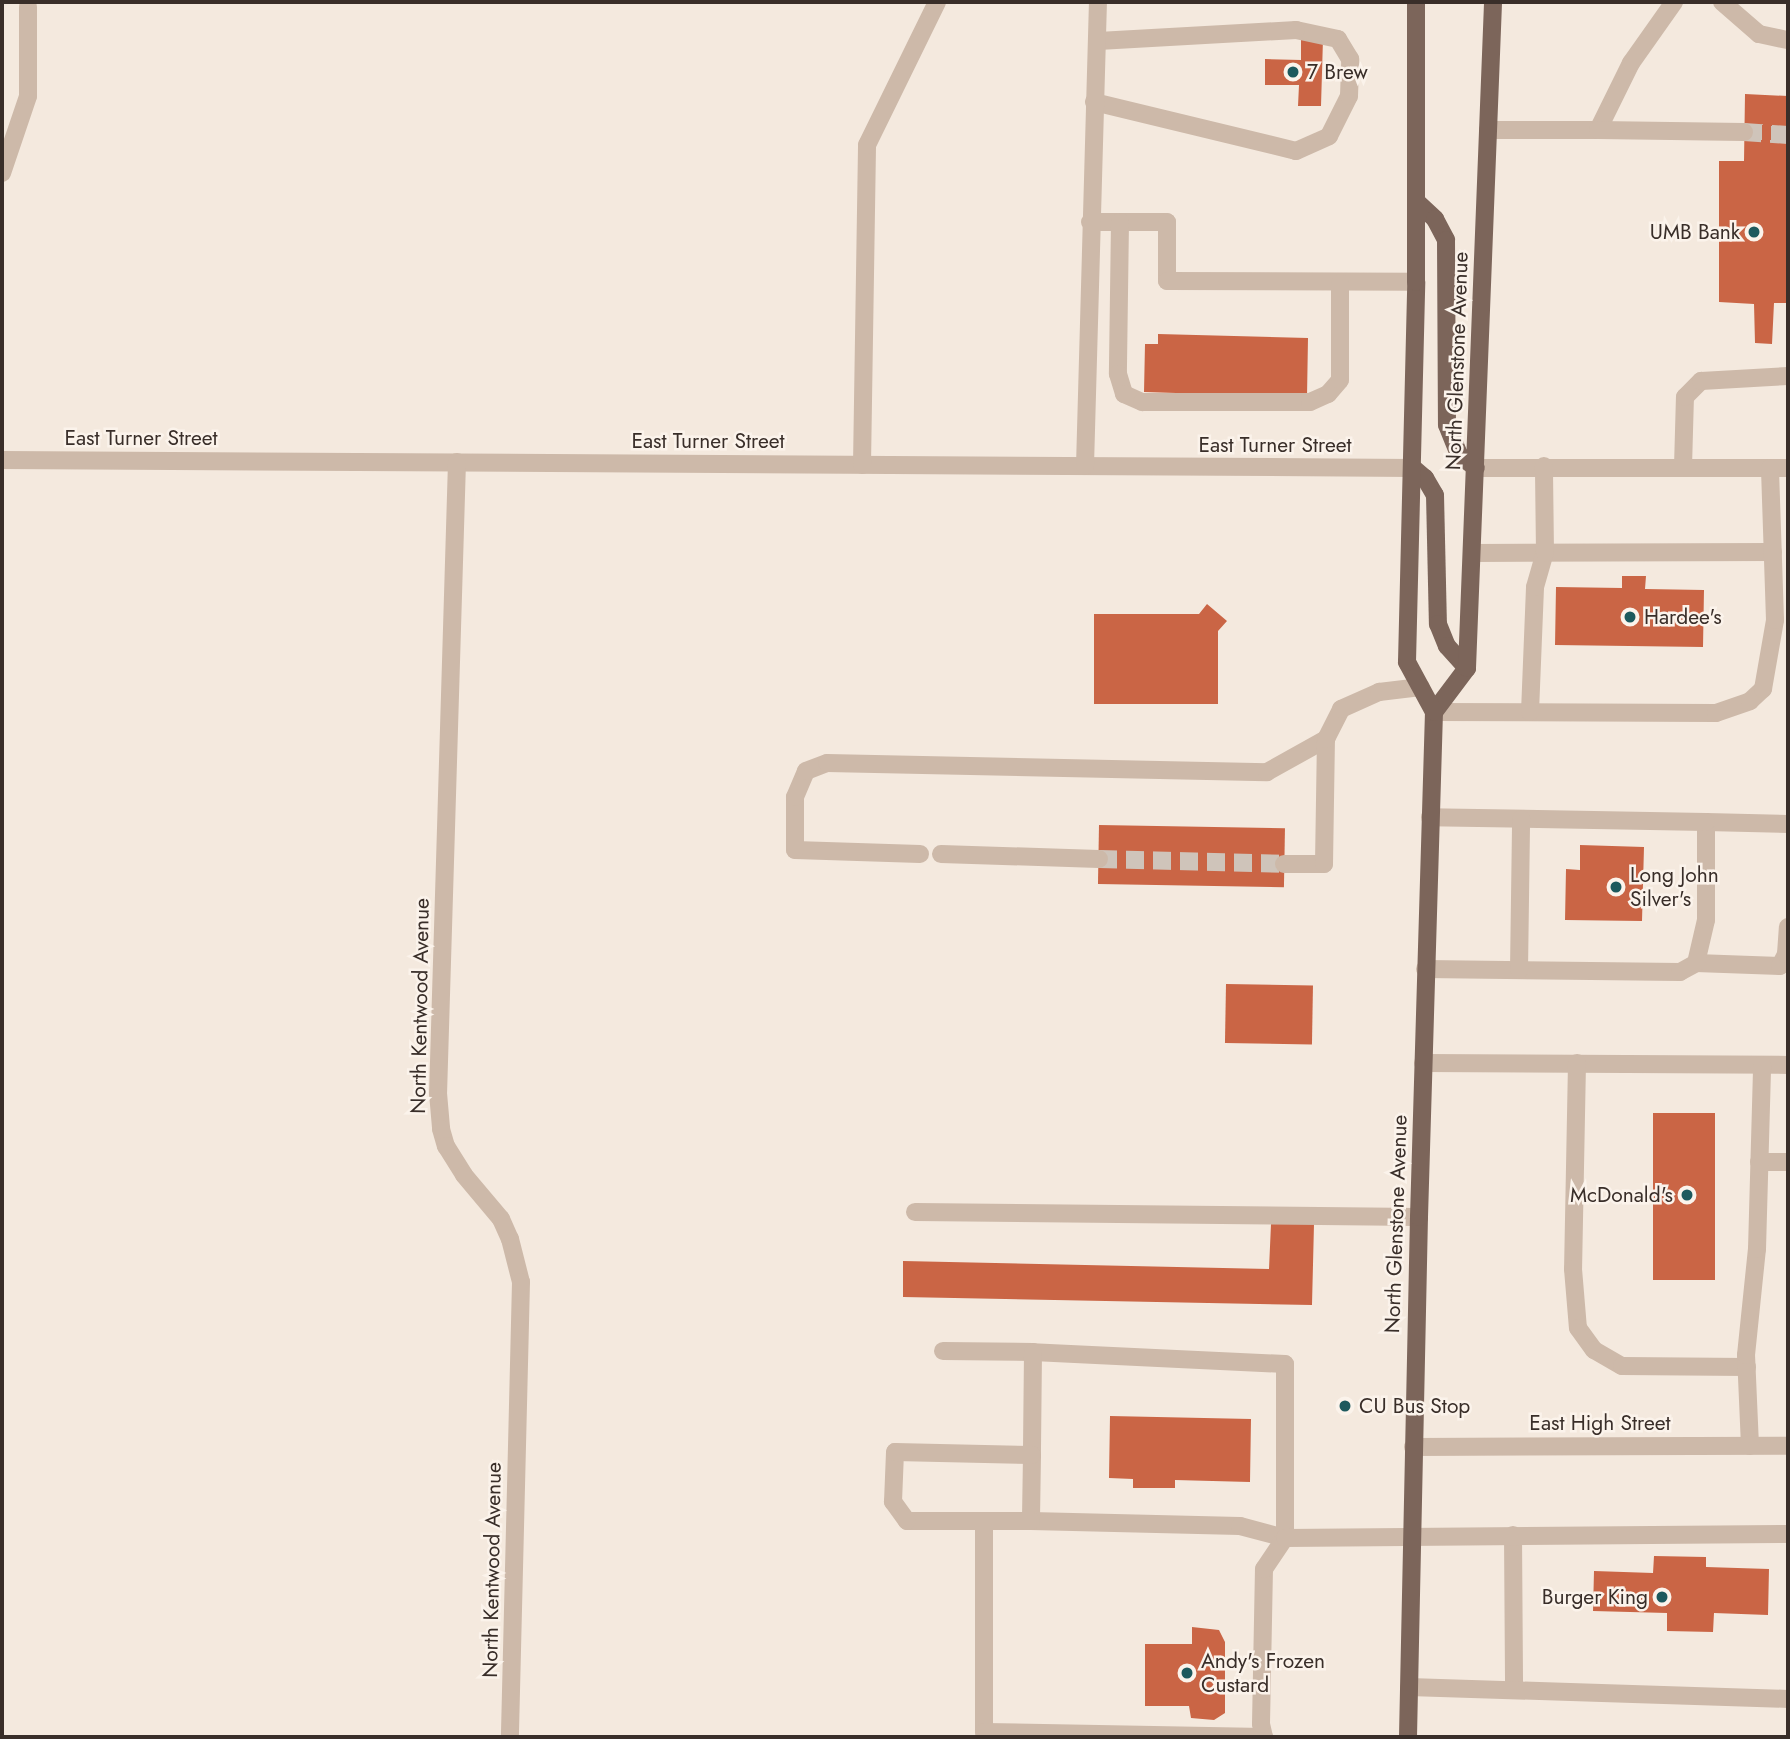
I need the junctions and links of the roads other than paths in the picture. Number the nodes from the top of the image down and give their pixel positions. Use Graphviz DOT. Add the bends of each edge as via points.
graph roads {
  1 [pos="937,2"];
  2 [pos="1098,2"];
  3 [pos="1416,2"];
  4 [pos="1493,2"];
  5 [pos="1505,2"];
  6 [pos="1674,2"];
  7 [pos="1723,2"];
  8 [pos="29,7"];
  9 [pos="1788,40"];
  10 [pos="1098,41"];
  11 [pos="1490,57"];
  12 [pos="1094,102"];
  13 [pos="1488,130"];
  14 [pos="1598,130"];
  15 [pos="1744,132"];
  16 [pos="2,173"];
  17 [pos="1417,202"];
  18 [pos="1090,222"];
  19 [pos="1120,222"];
  20 [pos="1416,282"];
  21 [pos="1339,283"];
  22 [pos="1788,376"];
  23 [pos="2,460"];
  24 [pos="457,462"];
  25 [pos="862,465"];
  26 [pos="1085,466"];
  27 [pos="1544,466"];
  28 [pos="1683,467"];
  29 [pos="1413,468"];
  30 [pos="1476,468"];
  31 [pos="1779,468"];
  32 [pos="1773,552"];
  33 [pos="1473,553"];
  34 [pos="1545,553"];
  35 [pos="1467,668"];
  36 [pos="1421,687"];
  37 [pos="1434,712"];
  38 [pos="1530,712"];
  39 [pos="1325,739"];
  40 [pos="1430,817"];
  41 [pos="1521,819"];
  42 [pos="1706,822"];
  43 [pos="1788,824"];
  44 [pos="920,854"];
  45 [pos="941,854"];
  46 [pos="1099,859"];
  47 [pos="1284,864"];
  48 [pos="1788,927"];
  49 [pos="1696,963"];
  50 [pos="1425,969"];
  51 [pos="1519,970"];
  52 [pos="1423,1063"];
  53 [pos="1577,1063"];
  54 [pos="1762,1065"];
  55 [pos="1788,1065"];
  56 [pos="1759,1162"];
  57 [pos="1788,1162"];
  58 [pos="915,1212"];
  59 [pos="1419,1217"];
  60 [pos="943,1351"];
  61 [pos="1033,1352"];
  62 [pos="1747,1367"];
  63 [pos="1750,1446"];
  64 [pos="1788,1446"];
  65 [pos="1413,1447"];
  66 [pos="1032,1455"];
  67 [pos="984,1521"];
  68 [pos="1031,1521"];
  69 [pos="1788,1534"];
  70 [pos="1513,1535"];
  71 [pos="1411,1536"];
  72 [pos="1285,1538"];
  73 [pos="1409,1687"];
  74 [pos="1514,1690"];
  75 [pos="1788,1699"];
  76 [pos="510,1737"];
  77 [pos="1264,1737"];
  78 [pos="1408,1737"];
  1 -- 25 [label="street" via="867,145"];
  2 -- 10 [label="street"];
  3 -- 17 [label="main road, North Glenstone Avenue"];
  4 -- 11 [label="main road, North Glenstone Avenue"];
  5 -- 11 [label="main road"];
  6 -- 14 [label="street" via="1631,64"];
  7 -- 9 [label="street" via="1759,34"];
  8 -- 16 [label="street" via="29,96"];
  10 -- 12 [label="street"];
  10 -- 12 [label="street" via="1296,30 1338,38 1350,59 1349,96 1329,136 1296,151"];
  11 -- 13 [label="main road, North Glenstone Avenue"];
  12 -- 18 [label="street"];
  13 -- 14 [label="street"];
  13 -- 30 [label="main road, North Glenstone Avenue"];
  14 -- 15 [label="street"];
  17 -- 20 [label="main road, North Glenstone Avenue"];
  17 -- 30 [label="main road" via="1435,219 1446,240 1447,425 1459,455"];
  18 -- 19 [label="street"];
  18 -- 26 [label="street"];
  19 -- 21 [label="street" via="1167,222 1167,281"];
  19 -- 21 [label="street" via="1118,374 1124,394 1142,402 1310,402 1328,394 1340,380"];
  20 -- 21 [label="street"];
  20 -- 29 [label="main road, North Glenstone Avenue"];
  22 -- 28 [label="street" via="1701,381 1685,397"];
  23 -- 24 [label="street, East Turner Street"];
  24 -- 25 [label="street, East Turner Street"];
  24 -- 76 [label="street, North Kentwood Avenue" via="438,1093 446,1146 501,1219 521,1282"];
  25 -- 26 [label="street, East Turner Street"];
  26 -- 29 [label="street, East Turner Street"];
  27 -- 28 [label="street"];
  27 -- 30 [label="street"];
  27 -- 34 [label="street"];
  28 -- 31 [label="street"];
  29 -- 35 [label="main road" via="1435,495 1438,624 1447,646"];
  29 -- 36 [label="main road, North Glenstone Avenue" via="1407,662"];
  30 -- 33 [label="main road, North Glenstone Avenue"];
  31 -- 32 [label="street"];
  32 -- 34 [label="street"];
  32 -- 38 [label="street" via="1775,620 1763,689 1750,701 1716,713"];
  33 -- 34 [label="street"];
  33 -- 35 [label="main road, North Glenstone Avenue"];
  34 -- 38 [label="street" via="1535,587"];
  35 -- 37 [label="main road"];
  36 -- 37 [label="main road, North Glenstone Avenue"];
  36 -- 39 [label="street" via="1379,692 1341,709"];
  37 -- 38 [label="street"];
  37 -- 40 [label="main road, North Glenstone Avenue"];
  39 -- 44 [label="street" via="1267,772 827,763 806,771 795,797 795,850"];
  39 -- 47 [label="street" via="1324,864"];
  40 -- 41 [label="street"];
  40 -- 50 [label="main road, North Glenstone Avenue"];
  41 -- 42 [label="street"];
  41 -- 51 [label="street"];
  42 -- 43 [label="street"];
  42 -- 49 [label="street" via="1706,920"];
  45 -- 46 [label="street"];
  48 -- 49 [label="street" via="1780,966"];
  49 -- 51 [label="street" via="1680,972"];
  50 -- 51 [label="street"];
  50 -- 52 [label="main road, North Glenstone Avenue"];
  52 -- 53 [label="street"];
  52 -- 59 [label="main road, North Glenstone Avenue"];
  53 -- 54 [label="street"];
  53 -- 62 [label="street" via="1573,1269 1578,1328 1594,1350 1622,1366"];
  54 -- 55 [label="street"];
  54 -- 56 [label="street"];
  56 -- 57 [label="street"];
  56 -- 62 [label="street"];
  58 -- 59 [label="street"];
  59 -- 65 [label="main road, North Glenstone Avenue"];
  60 -- 61 [label="street"];
  61 -- 66 [label="street"];
  61 -- 72 [label="street" via="1285,1364"];
  62 -- 63 [label="street"];
  63 -- 64 [label="street, East High Street"];
  63 -- 65 [label="street, East High Street"];
  65 -- 71 [label="main road, North Glenstone Avenue"];
  66 -- 67 [label="street" via="895,1452 893,1502 908,1521"];
  66 -- 68 [label="street"];
  67 -- 68 [label="street"];
  67 -- 77 [label="street" via="984,1732"];
  68 -- 72 [label="street" via="1240,1526"];
  69 -- 70 [label="street"];
  70 -- 71 [label="street"];
  70 -- 74 [label="street"];
  71 -- 72 [label="street"];
  71 -- 73 [label="main road, North Glenstone Avenue"];
  72 -- 77 [label="street" via="1264,1569"];
  73 -- 74 [label="street"];
  73 -- 78 [label="main road, North Glenstone Avenue"];
  74 -- 75 [label="street"];
}
